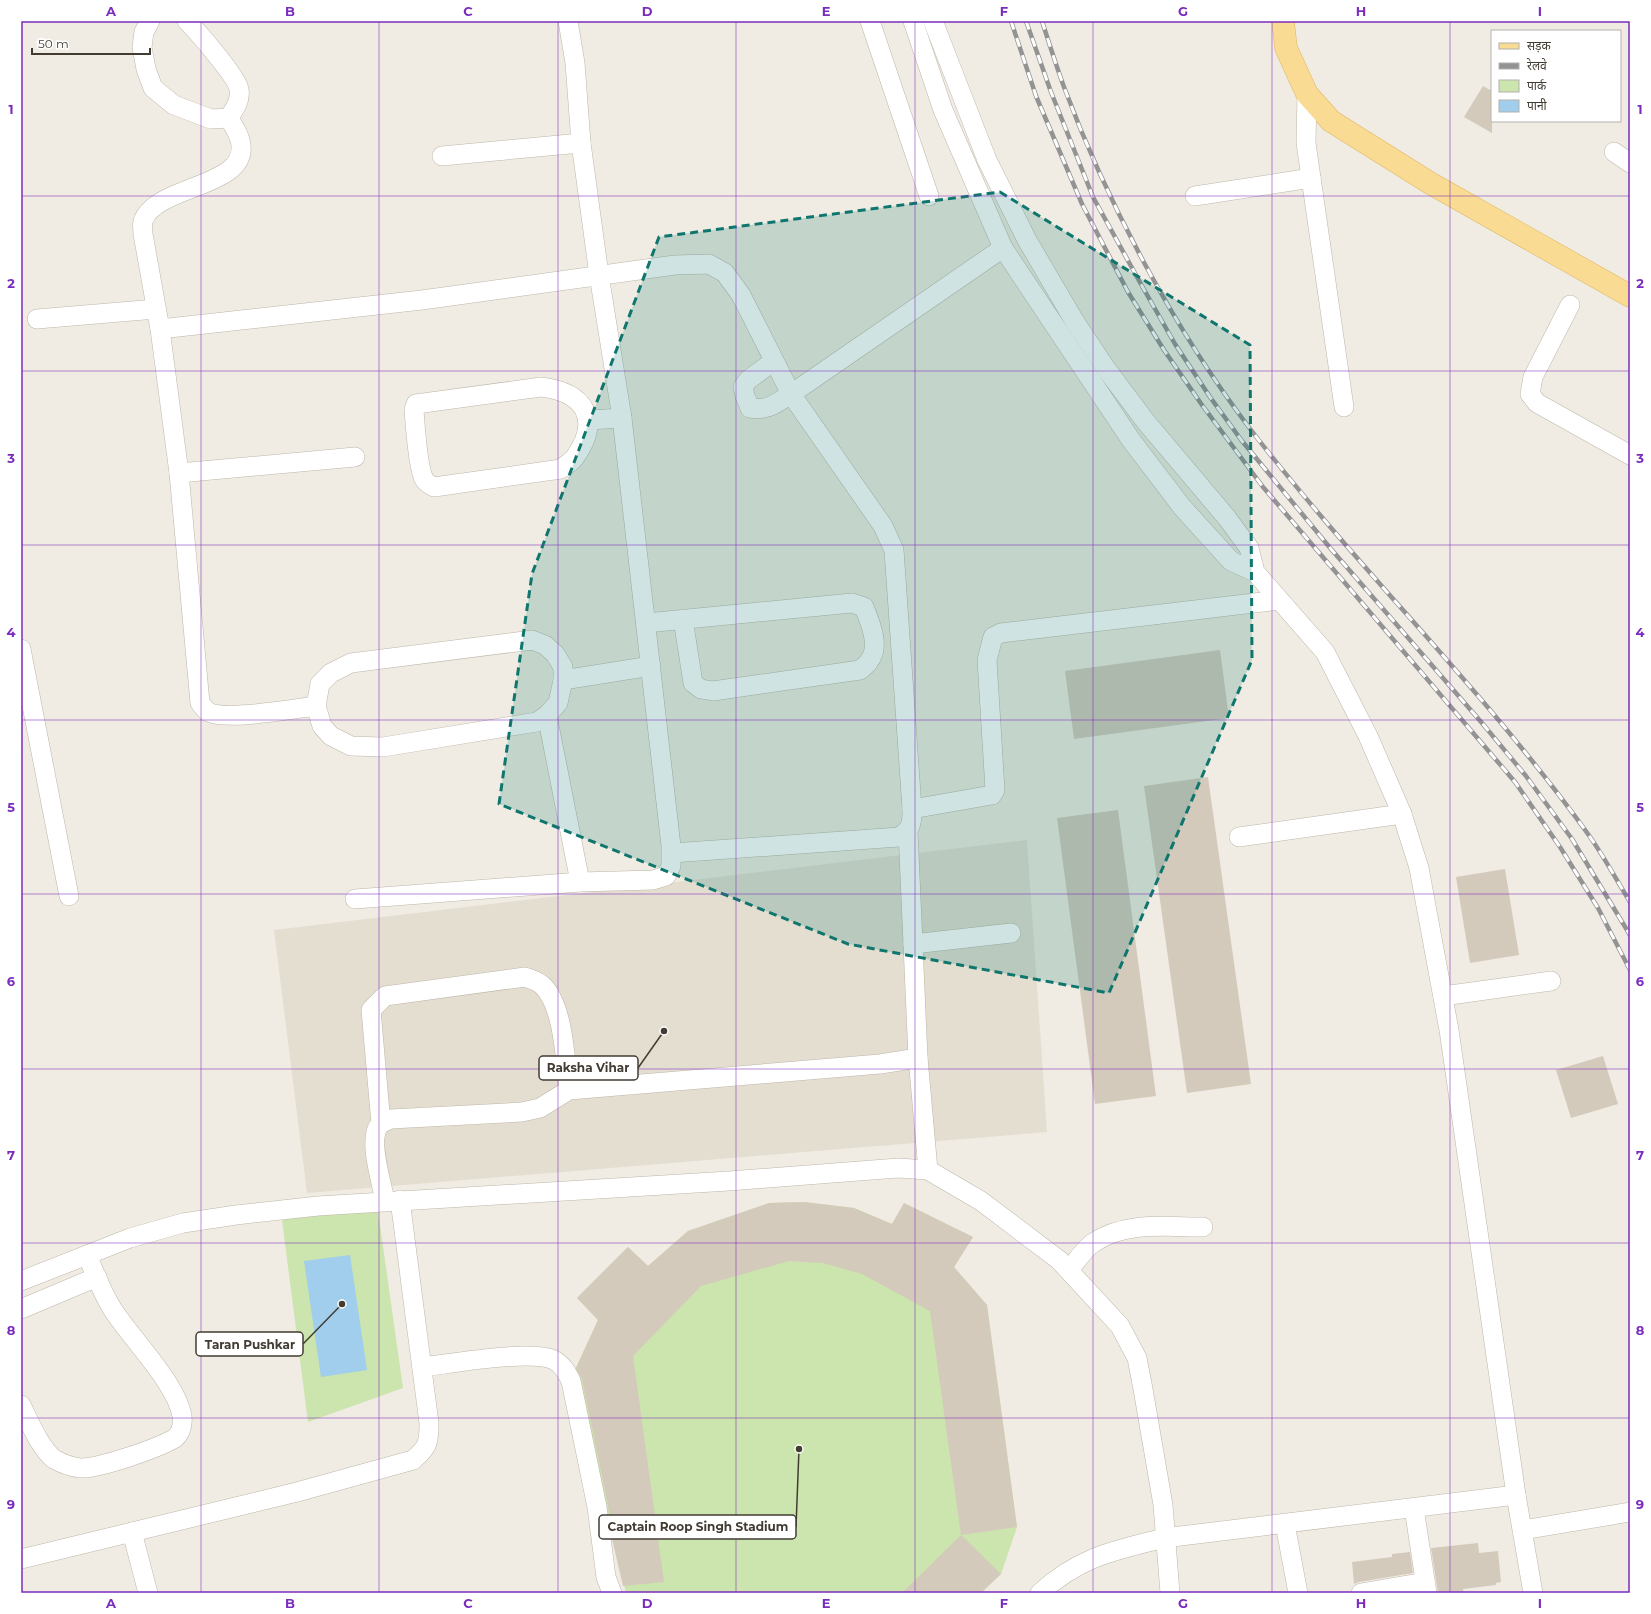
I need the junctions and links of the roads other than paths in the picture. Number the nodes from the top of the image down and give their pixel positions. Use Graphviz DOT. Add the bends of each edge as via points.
graph roads {
  1 [pos="150,21"];
  2 [pos="187,21"];
  3 [pos="568,21"];
  4 [pos="870,21"];
  5 [pos="913,21"];
  6 [pos="933,21"];
  7 [pos="1283,21"];
  8 [pos="1307,94"];
  9 [pos="229,118"];
  10 [pos="581,143"];
  11 [pos="1614,152"];
  12 [pos="442,156"];
  13 [pos="1630,163"];
  14 [pos="1311,178"];
  15 [pos="929,196"];
  16 [pos="1195,196"];
  17 [pos="1003,248"];
  18 [pos="599,275"];
  19 [pos="1630,296"];
  20 [pos="1570,305"];
  21 [pos="156,309"];
  22 [pos="36,319"];
  23 [pos="160,329"];
  24 [pos="774,361"];
  25 [pos="792,394"];
  26 [pos="1344,407"];
  27 [pos="622,418"];
  28 [pos="589,420"];
  29 [pos="1630,455"];
  30 [pos="354,457"];
  31 [pos="179,473"];
  32 [pos="1255,572"];
  33 [pos="1279,600"];
  34 [pos="683,619"];
  35 [pos="646,623"];
  36 [pos="21,649"];
  37 [pos="651,666"];
  38 [pos="563,680"];
  39 [pos="316,706"];
  40 [pos="547,715"];
  41 [pos="912,809"];
  42 [pos="1402,814"];
  43 [pos="908,830"];
  44 [pos="1239,837"];
  45 [pos="672,854"];
  46 [pos="580,882"];
  47 [pos="69,896"];
  48 [pos="355,899"];
  49 [pos="1011,933"];
  50 [pos="912,944"];
  51 [pos="1551,981"];
  52 [pos="1442,996"];
  53 [pos="918,1058"];
  54 [pos="569,1090"];
  55 [pos="380,1124"];
  56 [pos="928,1170"];
  57 [pos="393,1200"];
  58 [pos="1203,1227"];
  59 [pos="87,1255"];
  60 [pos="1069,1270"];
  61 [pos="97,1277"];
  62 [pos="21,1281"];
  63 [pos="21,1309"];
  64 [pos="422,1367"];
  65 [pos="21,1405"];
  66 [pos="1516,1495"];
  67 [pos="1414,1508"];
  68 [pos="1630,1512"];
  69 [pos="1285,1524"];
  70 [pos="1523,1530"];
  71 [pos="132,1532"];
  72 [pos="1164,1538"];
  73 [pos="21,1559"];
  74 [pos="1426,1587"];
  75 [pos="148,1593"];
  76 [pos="612,1593"];
  77 [pos="1040,1593"];
  78 [pos="1170,1593"];
  79 [pos="1298,1593"];
  80 [pos="1361,1593"];
  81 [pos="1533,1593"];
  1 -- 9 [label="street" via="144,32 142,47 153,88 174,105 211,119"];
  2 -- 9 [label="street" via="239,88 238,102"];
  3 -- 10 [label="street" via="575,63"];
  4 -- 15 [label="street"];
  5 -- 17 [label="street" via="943,110"];
  6 -- 32 [label="street" via="987,160 1027,240 1075,322 1107,370 1249,548"];
  7 -- 8 [label="main road" via="1286,48"];
  8 -- 14 [label="street" via="1306,143"];
  8 -- 19 [label="main road" via="1331,121 1430,183"];
  9 -- 21 [label="street" via="240,140 237,163 228,172 162,201 150,211 143,222"];
  10 -- 12 [label="street"];
  10 -- 18 [label="street"];
  11 -- 13 [label="street"];
  14 -- 16 [label="street"];
  14 -- 26 [label="street"];
  17 -- 25 [label="street"];
  17 -- 32 [label="street" via="1131,440 1182,507 1231,561"];
  18 -- 23 [label="street" via="422,300"];
  18 -- 24 [label="street" via="675,265 709,264 725,273 741,295"];
  18 -- 27 [label="street"];
  20 -- 29 [label="street" via="1533,377 1530,394 1537,404"];
  21 -- 22 [label="street"];
  21 -- 23 [label="street"];
  23 -- 31 [label="street"];
  24 -- 25 [label="street"];
  24 -- 25 [label="street" via="748,380 744,387 744,396 750,408 761,410"];
  25 -- 41 [label="street" via="883,526 894,550"];
  27 -- 28 [label="street"];
  27 -- 35 [label="street"];
  28 -- 28 [label="street" via="586,437 575,458 561,469 434,487 427,483 420,468 414,410 416,404 541,387 567,393 585,409"];
  30 -- 31 [label="street"];
  31 -- 39 [label="street" via="200,703 206,711 218,715 258,714"];
  32 -- 33 [label="street"];
  33 -- 41 [label="street" via="1001,633 992,637 987,660 995,790 992,795"];
  33 -- 42 [label="street" via="1324,652 1368,736"];
  34 -- 34 [label="street" via="852,603 864,607 870,620 875,647 870,661 860,670 713,691 701,689 693,683"];
  34 -- 35 [label="street"];
  35 -- 37 [label="street"];
  36 -- 47 [label="street"];
  37 -- 38 [label="street"];
  37 -- 45 [label="street"];
  38 -- 39 [label="street" via="563,667 546,645 532,640 517,641 351,663 331,673 320,684"];
  38 -- 40 [label="street" via="558,703"];
  39 -- 40 [label="street" via="322,726 331,736 350,746 383,747 537,722"];
  40 -- 46 [label="street"];
  41 -- 43 [label="street" via="912,822"];
  42 -- 44 [label="street"];
  42 -- 52 [label="street" via="1418,868"];
  43 -- 45 [label="street" via="899,837"];
  43 -- 50 [label="street"];
  45 -- 46 [label="street" via="671,866 666,876 653,880"];
  46 -- 48 [label="street"];
  49 -- 50 [label="street"];
  50 -- 53 [label="street"];
  51 -- 52 [label="street"];
  52 -- 66 [label="street"];
  53 -- 54 [label="street" via="880,1064"];
  53 -- 56 [label="street"];
  54 -- 55 [label="street" via="540,1108 522,1112 391,1118"];
  54 -- 55 [label="street" via="558,1015 551,995 541,983 525,977 385,996 371,1010"];
  55 -- 57 [label="street" via="374,1147"];
  56 -- 57 [label="street" via="898,1168 728,1181"];
  56 -- 60 [label="street" via="981,1201"];
  57 -- 59 [label="street" via="266,1211 183,1223 130,1238"];
  57 -- 64 [label="street"];
  58 -- 60 [label="street" via="1135,1227 1113,1233 1092,1243"];
  59 -- 61 [label="street"];
  59 -- 62 [label="street"];
  60 -- 72 [label="street" via="1120,1326 1137,1358 1163,1505"];
  61 -- 63 [label="street"];
  61 -- 65 [label="street" via="112,1309 179,1402 182,1428 176,1437 139,1454 80,1468 55,1459 46,1451"];
  64 -- 71 [label="street" via="429,1436 425,1449 413,1460 297,1492"];
  64 -- 76 [label="street" via="532,1356 552,1360 561,1365 571,1381 597,1507 606,1577"];
  66 -- 67 [label="street"];
  66 -- 70 [label="street"];
  67 -- 69 [label="street"];
  67 -- 74 [label="street"];
  68 -- 70 [label="street"];
  69 -- 72 [label="street"];
  69 -- 79 [label="street"];
  70 -- 81 [label="street"];
  71 -- 73 [label="street"];
  71 -- 75 [label="street"];
  72 -- 77 [label="street" via="1115,1550 1078,1564"];
  72 -- 78 [label="street"];
  74 -- 80 [label="street"];
}
